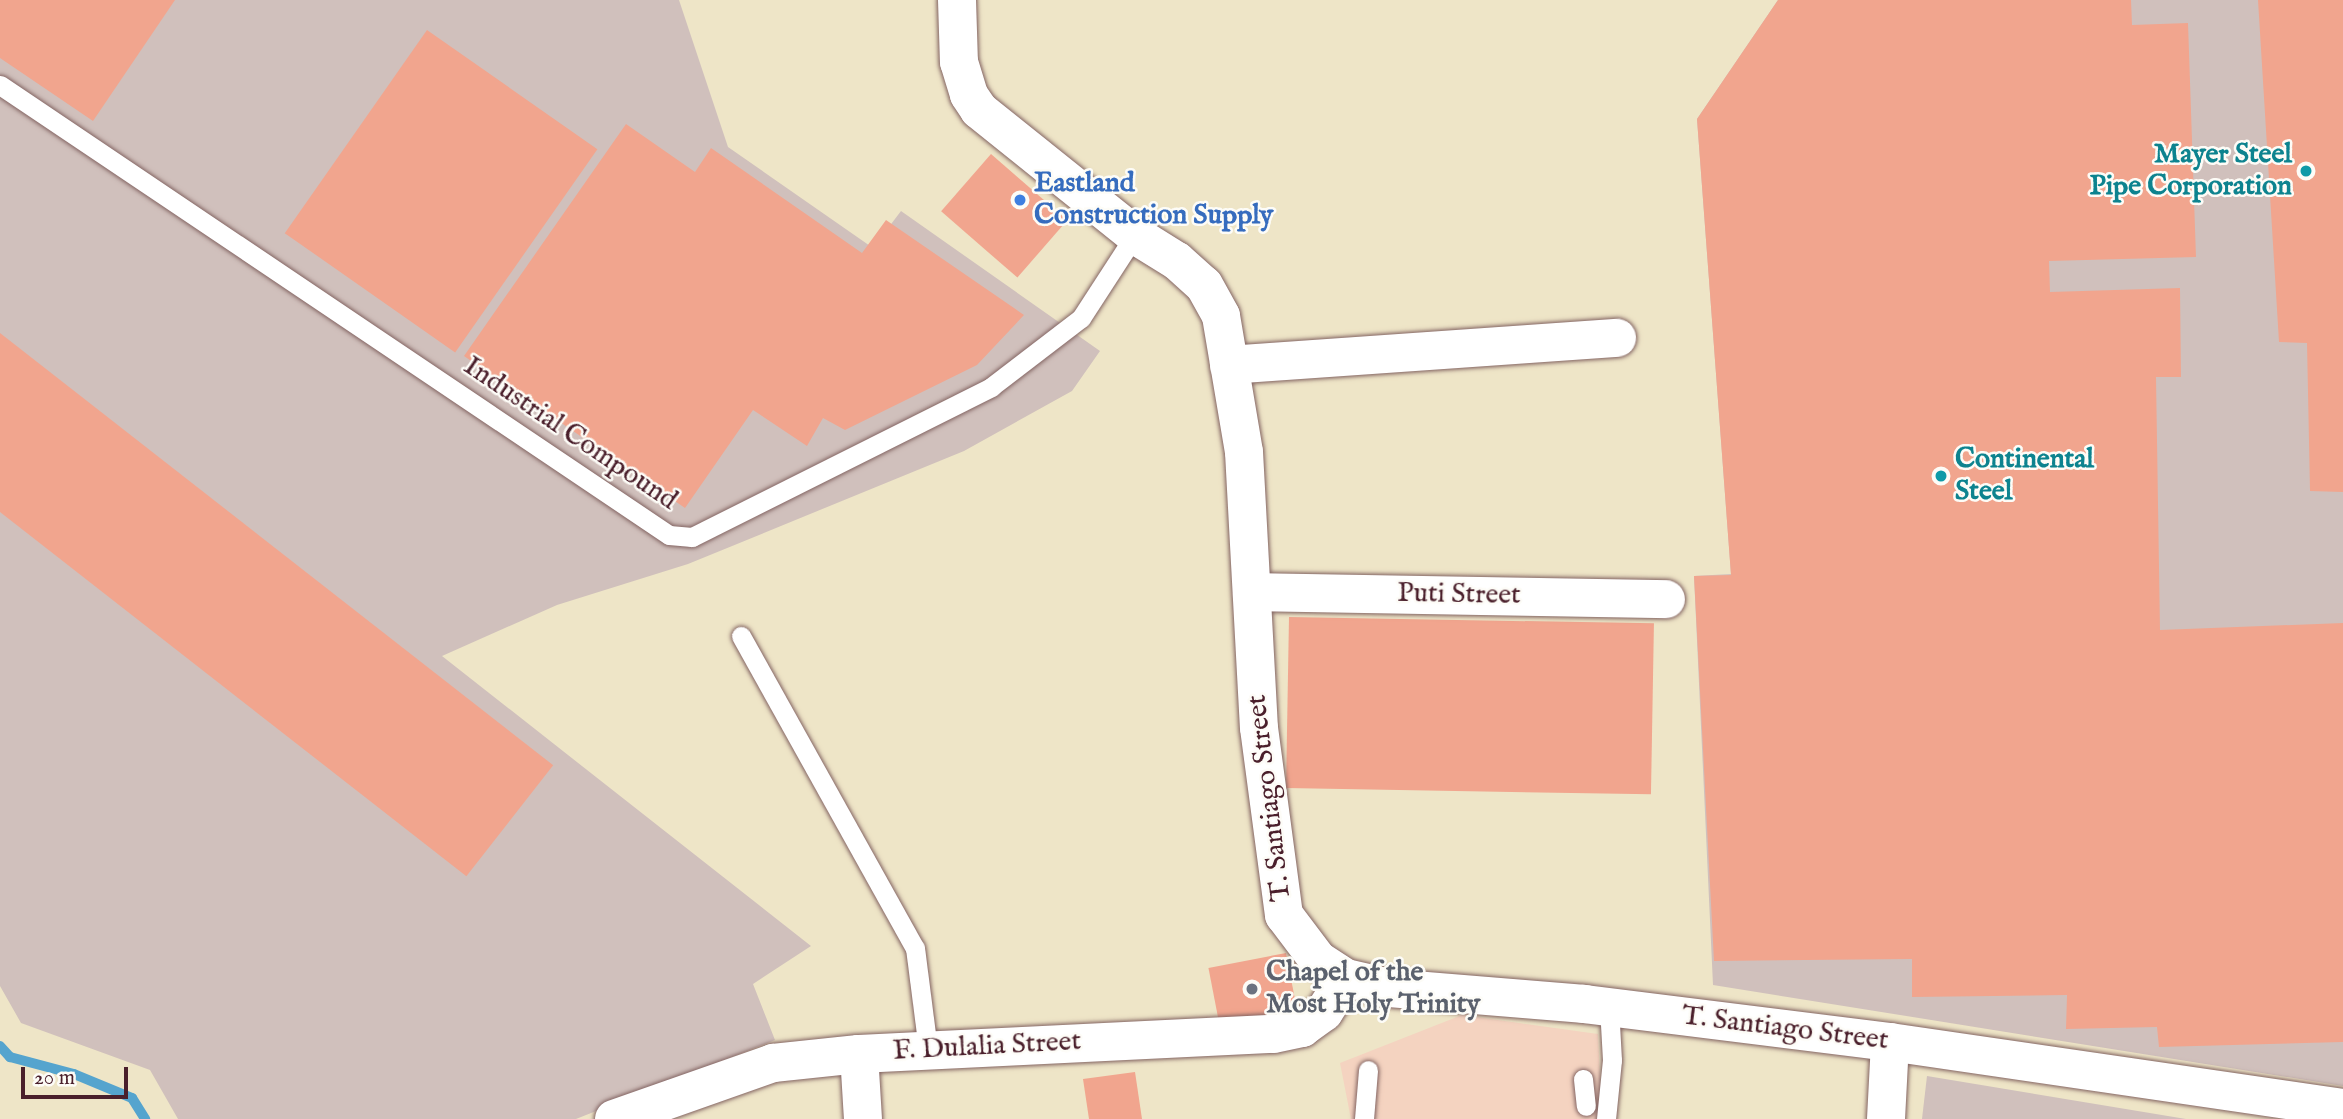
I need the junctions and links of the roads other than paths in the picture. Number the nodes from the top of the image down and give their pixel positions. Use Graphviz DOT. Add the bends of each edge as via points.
graph roads {
  1 [pos="957,0"];
  2 [pos="0,85"];
  3 [pos="1135,234"];
  4 [pos="1617,338"];
  5 [pos="1229,365"];
  6 [pos="1252,592"];
  7 [pos="1665,599"];
  8 [pos="741,636"];
  9 [pos="1346,978"];
  10 [pos="1609,1007"];
  11 [pos="1890,1042"];
  12 [pos="928,1051"];
  13 [pos="859,1054"];
  14 [pos="1368,1070"];
  15 [pos="1583,1080"];
  16 [pos="1586,1106"];
  17 [pos="2343,1108"];
  18 [pos="614,1119"];
  19 [pos="863,1119"];
  20 [pos="1364,1119"];
  21 [pos="1606,1119"];
  22 [pos="1886,1119"];
  1 -- 3 [label="main road, T. Santiago Street" via="958,62 979,110"];
  2 -- 3 [label="lane, Industrial Compound" via="669,535 692,537 991,387 1081,318"];
  3 -- 5 [label="main road, T. Santiago Street" via="1205,285 1220,316"];
  4 -- 5 [label="main road"];
  5 -- 6 [label="main road, T. Santiago Street" via="1244,452"];
  6 -- 7 [label="main road, Puti Street"];
  6 -- 9 [label="main road, T. Santiago Street" via="1259,727 1284,915 1318,960"];
  8 -- 12 [label="lane" via="915,947"];
  9 -- 10 [label="main road, T. Santiago Street" via="1390,988"];
  9 -- 12 [label="main road, F. Dulalia Street" via="1324,1012 1301,1028 1274,1034"];
  10 -- 11 [label="main road, T. Santiago Street"];
  10 -- 21 [label="lane" via="1612,1060"];
  11 -- 17 [label="main road, T. Santiago Street"];
  11 -- 22 [label="main road"];
  12 -- 13 [label="main road, F. Dulalia Street"];
  13 -- 18 [label="main road, F. Dulalia Street" via="773,1063"];
  13 -- 19 [label="main road"];
  14 -- 20 [label="lane"];
  15 -- 16 [label="lane"];
}
